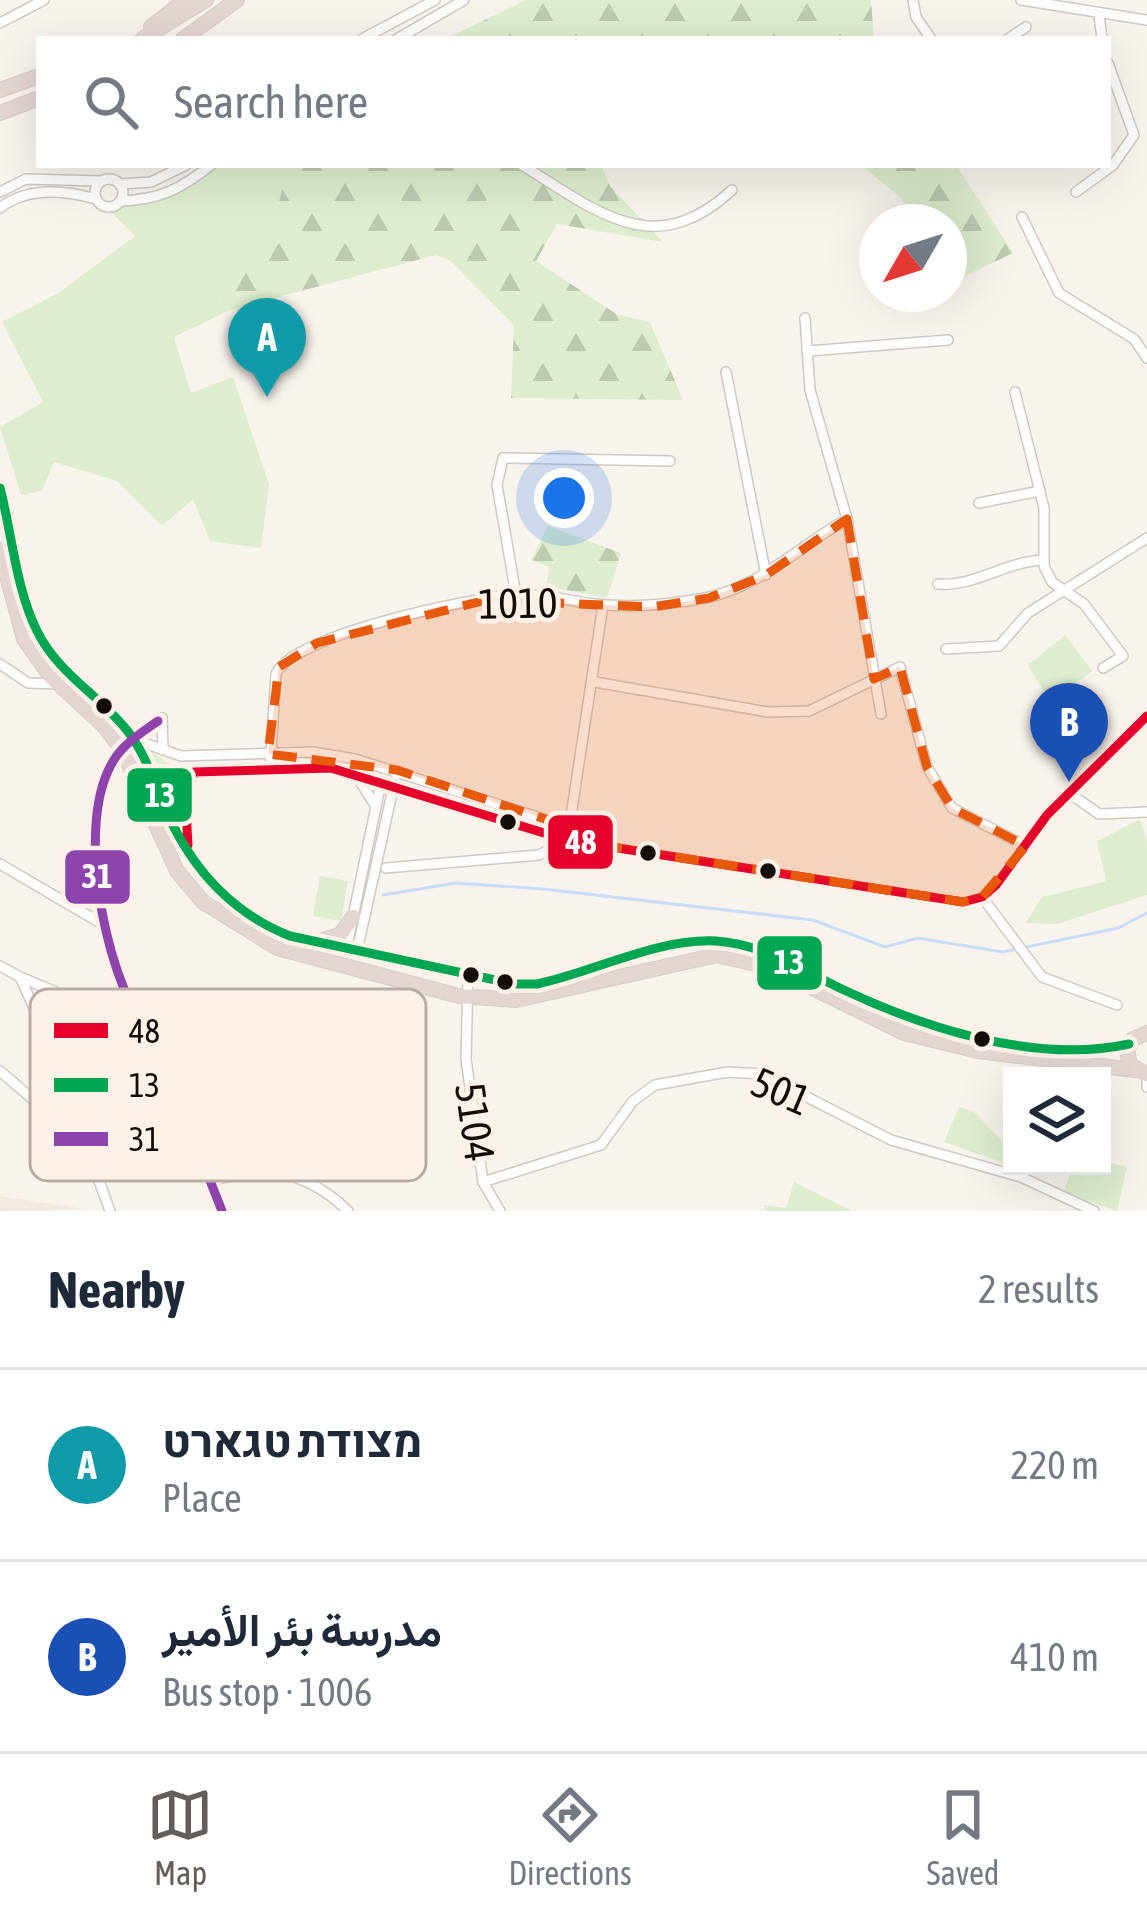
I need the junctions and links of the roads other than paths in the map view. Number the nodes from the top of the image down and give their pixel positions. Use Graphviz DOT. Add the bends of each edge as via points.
graph roads {
  1 [pos="44,0"];
  2 [pos="184,0"];
  3 [pos="206,0"];
  4 [pos="237,0"];
  5 [pos="435,0"];
  6 [pos="464,0"];
  7 [pos="913,0"];
  8 [pos="1021,0"];
  9 [pos="1099,15"];
  10 [pos="1147,20"];
  11 [pos="0,23"];
  12 [pos="1025,27"];
  13 [pos="142,36"];
  14 [pos="144,36"];
  15 [pos="186,36"];
  16 [pos="368,36"];
  17 [pos="402,36"];
  18 [pos="929,36"];
  19 [pos="1012,36"];
  20 [pos="1102,36"];
  21 [pos="1111,71"];
  22 [pos="36,77"];
  23 [pos="0,90"];
  24 [pos="36,99"];
  25 [pos="0,113"];
  26 [pos="1111,166"];
  27 [pos="180,168"];
  28 [pos="207,168"];
  29 [pos="527,168"];
  30 [pos="1109,168"];
  31 [pos="100,181"];
  32 [pos="120,184"];
  33 [pos="732,190"];
  34 [pos="0,192"];
  35 [pos="1076,192"];
  36 [pos="96,199"];
  37 [pos="120,201"];
  38 [pos="0,208"];
  39 [pos="1022,217"];
  40 [pos="805,318"];
  41 [pos="948,340"];
  42 [pos="808,351"];
  43 [pos="1147,358"];
  44 [pos="726,372"];
  45 [pos="1015,392"];
  46 [pos="670,461"];
  47 [pos="0,488"];
  48 [pos="1040,491"];
  49 [pos="980,503"];
  50 [pos="847,519"];
  51 [pos="1147,538"];
  52 [pos="0,550"];
  53 [pos="1044,560"];
  54 [pos="766,575"];
  55 [pos="938,584"];
  56 [pos="1064,587"];
  57 [pos="516,595"];
  58 [pos="603,605"];
  59 [pos="946,649"];
  60 [pos="0,664"];
  61 [pos="1103,668"];
  62 [pos="874,679"];
  63 [pos="66,681"];
  64 [pos="595,682"];
  65 [pos="881,714"];
  66 [pos="1147,716"];
  67 [pos="128,744"];
  68 [pos="163,750"];
  69 [pos="268,754"];
  70 [pos="130,766"];
  71 [pos="270,767"];
  72 [pos="384,767"];
  73 [pos="398,770"];
  74 [pos="352,771"];
  75 [pos="107,774"];
  76 [pos="382,780"];
  77 [pos="394,784"];
  78 [pos="410,788"];
  79 [pos="1069,793"];
  80 [pos="376,807"];
  81 [pos="389,807"];
  82 [pos="1147,812"];
  83 [pos="569,827"];
  84 [pos="567,840"];
  85 [pos="1026,846"];
  86 [pos="0,864"];
  87 [pos="386,868"];
  88 [pos="202,872"];
  89 [pos="982,898"];
  90 [pos="353,917"];
  91 [pos="104,926"];
  92 [pos="318,942"];
  93 [pos="352,950"];
  94 [pos="0,965"];
  95 [pos="347,966"];
  96 [pos="20,977"];
  97 [pos="468,977"];
  98 [pos="49,989"];
  99 [pos="126,989"];
  100 [pos="465,996"];
  101 [pos="30,999"];
  102 [pos="1117,1006"];
  103 [pos="1147,1033"];
  104 [pos="1129,1044"];
  105 [pos="0,1071"];
  106 [pos="1144,1078"];
  107 [pos="30,1097"];
  108 [pos="99,1181"];
  109 [pos="213,1181"];
  110 [pos="299,1181"];
  111 [pos="209,1182"];
  112 [pos="483,1182"];
  113 [pos="110,1211"];
  114 [pos="221,1211"];
  115 [pos="348,1211"];
  116 [pos="500,1211"];
  117 [pos="1094,1211"];
  1 -- 11 [label="street"];
  2 -- 13 [label="highway"];
  3 -- 14 [label="highway"];
  4 -- 15 [label="highway"];
  5 -- 16 [label="street"];
  6 -- 17 [label="street"];
  7 -- 18 [label="street"];
  8 -- 9 [label="street"];
  9 -- 10 [label="street"];
  9 -- 20 [label="street"];
  12 -- 19 [label="street"];
  21 -- 26 [label="street" via="1134,135"];
  22 -- 23 [label="highway"];
  24 -- 25 [label="highway"];
  27 -- 32 [label="street" via="151,182"];
  28 -- 37 [label="street" via="151,200"];
  29 -- 33 [label="street" via="592,209 649,227 704,215"];
  30 -- 35 [label="street"];
  31 -- 32 [label="street"];
  31 -- 34 [label="street" via="26,179"];
  31 -- 36 [label="street"];
  32 -- 37 [label="street"];
  36 -- 37 [label="street" via="107,207"];
  36 -- 38 [label="street" via="20,195"];
  39 -- 43 [label="street" via="1059,293 1134,339"];
  40 -- 42 [label="street"];
  41 -- 42 [label="street"];
  42 -- 50 [label="street" via="816,420"];
  44 -- 54 [label="street"];
  45 -- 48 [label="street"];
  46 -- 57 [label="street" via="503,458 497,485"];
  47 -- 63 [label="highway" via="31,617"];
  48 -- 49 [label="street"];
  48 -- 53 [label="street"];
  50 -- 54 [label="street, 1010"];
  50 -- 62 [label="street"];
  51 -- 56 [label="street"];
  52 -- 63 [label="highway" via="16,622 37,661"];
  53 -- 55 [label="street"];
  53 -- 56 [label="street" via="1052,582"];
  54 -- 58 [label="street, 1010" via="709,598"];
  56 -- 59 [label="street" via="1000,646"];
  56 -- 61 [label="street" via="1124,656"];
  57 -- 58 [label="street, 1010"];
  57 -- 69 [label="street, 1010" via="317,643 283,663"];
  58 -- 64 [label="street"];
  60 -- 63 [label="street" via="28,683"];
  62 -- 64 [label="street" via="809,711 768,712"];
  62 -- 65 [label="street"];
  62 -- 85 [label="street" via="900,667 927,767 952,808"];
  63 -- 67 [label="highway"];
  64 -- 83 [label="street"];
  66 -- 79 [label="street"];
  67 -- 68 [label="street"];
  67 -- 68 [label="street" via="162,718"];
  67 -- 70 [label="highway"];
  67 -- 75 [label="street"];
  67 -- 88 [label="highway"];
  68 -- 69 [label="street" via="195,758"];
  69 -- 71 [label="street, 1010"];
  69 -- 72 [label="street" via="333,754"];
  70 -- 75 [label="street"];
  70 -- 95 [label="highway" via="177,871 203,902 277,948"];
  71 -- 74 [label="street"];
  71 -- 88 [label="street" via="201,769 188,778 184,824"];
  72 -- 73 [label="street"];
  72 -- 76 [label="street"];
  73 -- 77 [label="street"];
  73 -- 83 [label="street"];
  74 -- 76 [label="street"];
  74 -- 80 [label="street"];
  75 -- 91 [label="street" via="96,852"];
  76 -- 77 [label="street"];
  76 -- 80 [label="street"];
  77 -- 78 [label="street"];
  77 -- 81 [label="street"];
  78 -- 81 [label="street"];
  78 -- 84 [label="street"];
  79 -- 82 [label="street" via="1099,814"];
  79 -- 85 [label="street"];
  80 -- 90 [label="street"];
  81 -- 93 [label="street"];
  83 -- 84 [label="street"];
  84 -- 87 [label="street" via="539,854"];
  84 -- 89 [label="street" via="964,902"];
  85 -- 89 [label="street"];
  86 -- 91 [label="street"];
  88 -- 92 [label="highway" via="257,923"];
  89 -- 102 [label="street" via="1042,977"];
  90 -- 92 [label="highway" via="340,935"];
  90 -- 93 [label="street"];
  91 -- 99 [label="street"];
  92 -- 93 [label="highway"];
  93 -- 95 [label="street"];
  93 -- 97 [label="highway"];
  94 -- 96 [label="street"];
  95 -- 100 [label="highway"];
  96 -- 98 [label="street"];
  96 -- 101 [label="street"];
  97 -- 100 [label="street, 5104"];
  97 -- 104 [label="highway" via="537,984 714,941 779,956 930,1024 1041,1046"];
  100 -- 106 [label="highway" via="539,998 717,955 772,968 904,1033"];
  100 -- 112 [label="street, 5104"];
  103 -- 104 [label="highway"];
  104 -- 106 [label="highway" via="1127,1058"];
  105 -- 107 [label="street"];
  108 -- 113 [label="street"];
  109 -- 111 [label="street"];
  110 -- 115 [label="street"];
  111 -- 114 [label="street"];
  112 -- 116 [label="street, 5104"];
  112 -- 117 [label="street, 501" via="601,1145 655,1085 743,1071 890,1140 1021,1177"];
}
